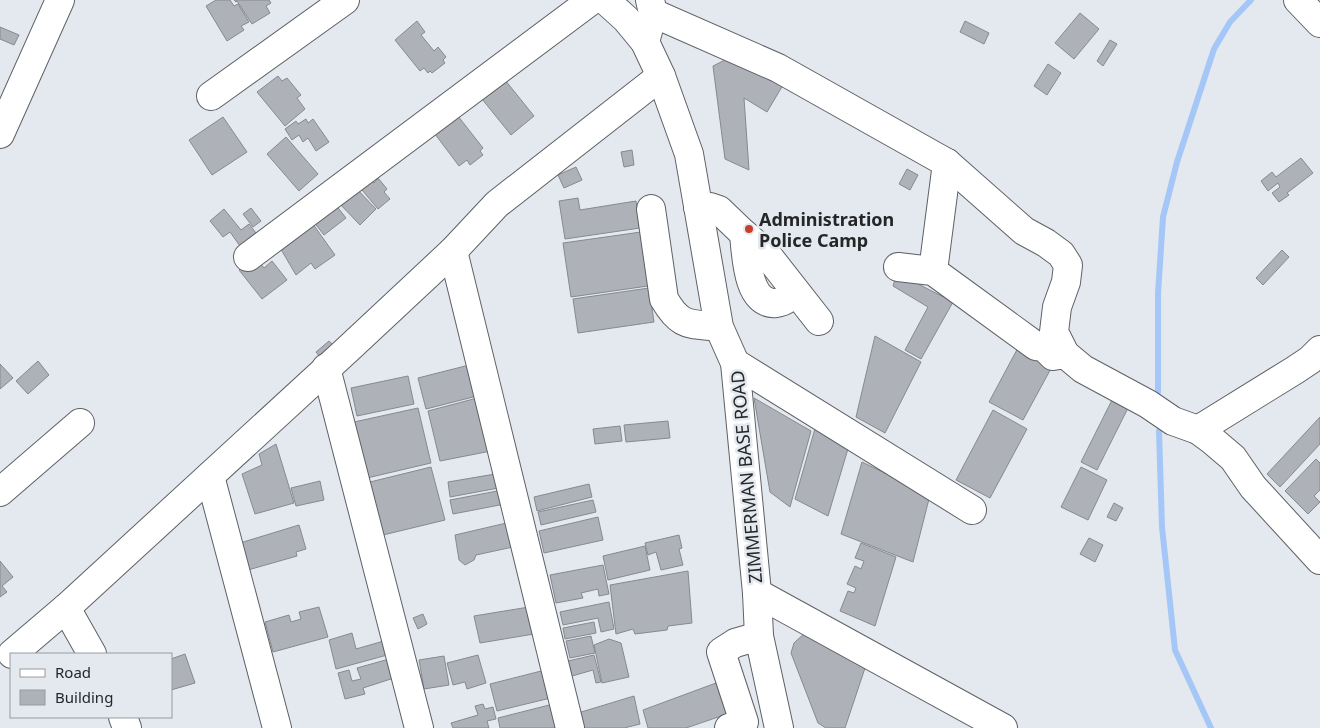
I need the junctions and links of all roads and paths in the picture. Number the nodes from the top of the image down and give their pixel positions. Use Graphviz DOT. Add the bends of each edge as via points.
graph roads {
  1 [pos="60,0"];
  2 [pos="345,0"];
  3 [pos="592,0"];
  4 [pos="605,0"];
  5 [pos="1298,0"];
  6 [pos="652,7"];
  7 [pos="1320,23"];
  8 [pos="645,42"];
  9 [pos="661,76"];
  10 [pos="211,96"];
  11 [pos="0,134"];
  12 [pos="946,163"];
  13 [pos="698,207"];
  14 [pos="651,209"];
  15 [pos="452,251"];
  16 [pos="248,257"];
  17 [pos="898,267"];
  18 [pos="933,271"];
  19 [pos="819,321"];
  20 [pos="720,328"];
  21 [pos="1320,350"];
  22 [pos="1065,354"];
  23 [pos="735,362"];
  24 [pos="326,368"];
  25 [pos="80,423"];
  26 [pos="1198,430"];
  27 [pos="210,476"];
  28 [pos="0,492"];
  29 [pos="972,510"];
  30 [pos="1320,560"];
  31 [pos="757,593"];
  32 [pos="66,608"];
  33 [pos="759,636"];
  34 [pos="14,653"];
  35 [pos="91,653"];
  36 [pos="10,657"];
  37 [pos="0,665"];
  38 [pos="277,728"];
  39 [pos="419,728"];
  40 [pos="570,728"];
  41 [pos="729,728"];
  42 [pos="779,728"];
  43 [pos="1003,728"];
  1 -- 11 [label="street"];
  2 -- 10 [label="street"];
  3 -- 16 [label="street"];
  4 -- 8 [label="street, ZIMMERMAN BASE ROAD"];
  5 -- 7 [label="street"];
  6 -- 8 [label="street"];
  6 -- 12 [label="street" via="778,68"];
  8 -- 9 [label="street, ZIMMERMAN BASE ROAD"];
  9 -- 13 [label="street, ZIMMERMAN BASE ROAD" via="689,154"];
  9 -- 15 [label="street" via="496,204"];
  12 -- 18 [label="street"];
  12 -- 22 [label="street" via="1024,230 1061,254 1068,265 1054,332"];
  13 -- 19 [label="street" via="719,210 744,234 748,277 765,301 772,304 786,300 795,291"];
  13 -- 20 [label="street, ZIMMERMAN BASE ROAD"];
  14 -- 20 [label="street" via="664,299 671,312 685,322"];
  15 -- 24 [label="street"];
  15 -- 40 [label="street"];
  17 -- 18 [label="street"];
  18 -- 22 [label="street" via="1036,346 1044,347 1054,356"];
  20 -- 23 [label="street, ZIMMERMAN BASE ROAD"];
  21 -- 26 [label="street" via="1295,370"];
  22 -- 26 [label="street" via="1083,369 1173,421"];
  23 -- 29 [label="street"];
  23 -- 31 [label="street, ZIMMERMAN BASE ROAD"];
  24 -- 27 [label="street"];
  24 -- 39 [label="street"];
  25 -- 28 [label="street"];
  26 -- 30 [label="street" via="1233,458 1253,487"];
  27 -- 32 [label="street"];
  27 -- 38 [label="street"];
  31 -- 33 [label="street, ZIMMERMAN BASE ROAD"];
  31 -- 43 [label="street"];
  32 -- 34 [label="street"];
  32 -- 35 [label="street"];
  33 -- 41 [label="street" via="721,652 744,722"];
  33 -- 42 [label="street, ZIMMERMAN BASE ROAD"];
  36 -- 37 [label="street"];
}
